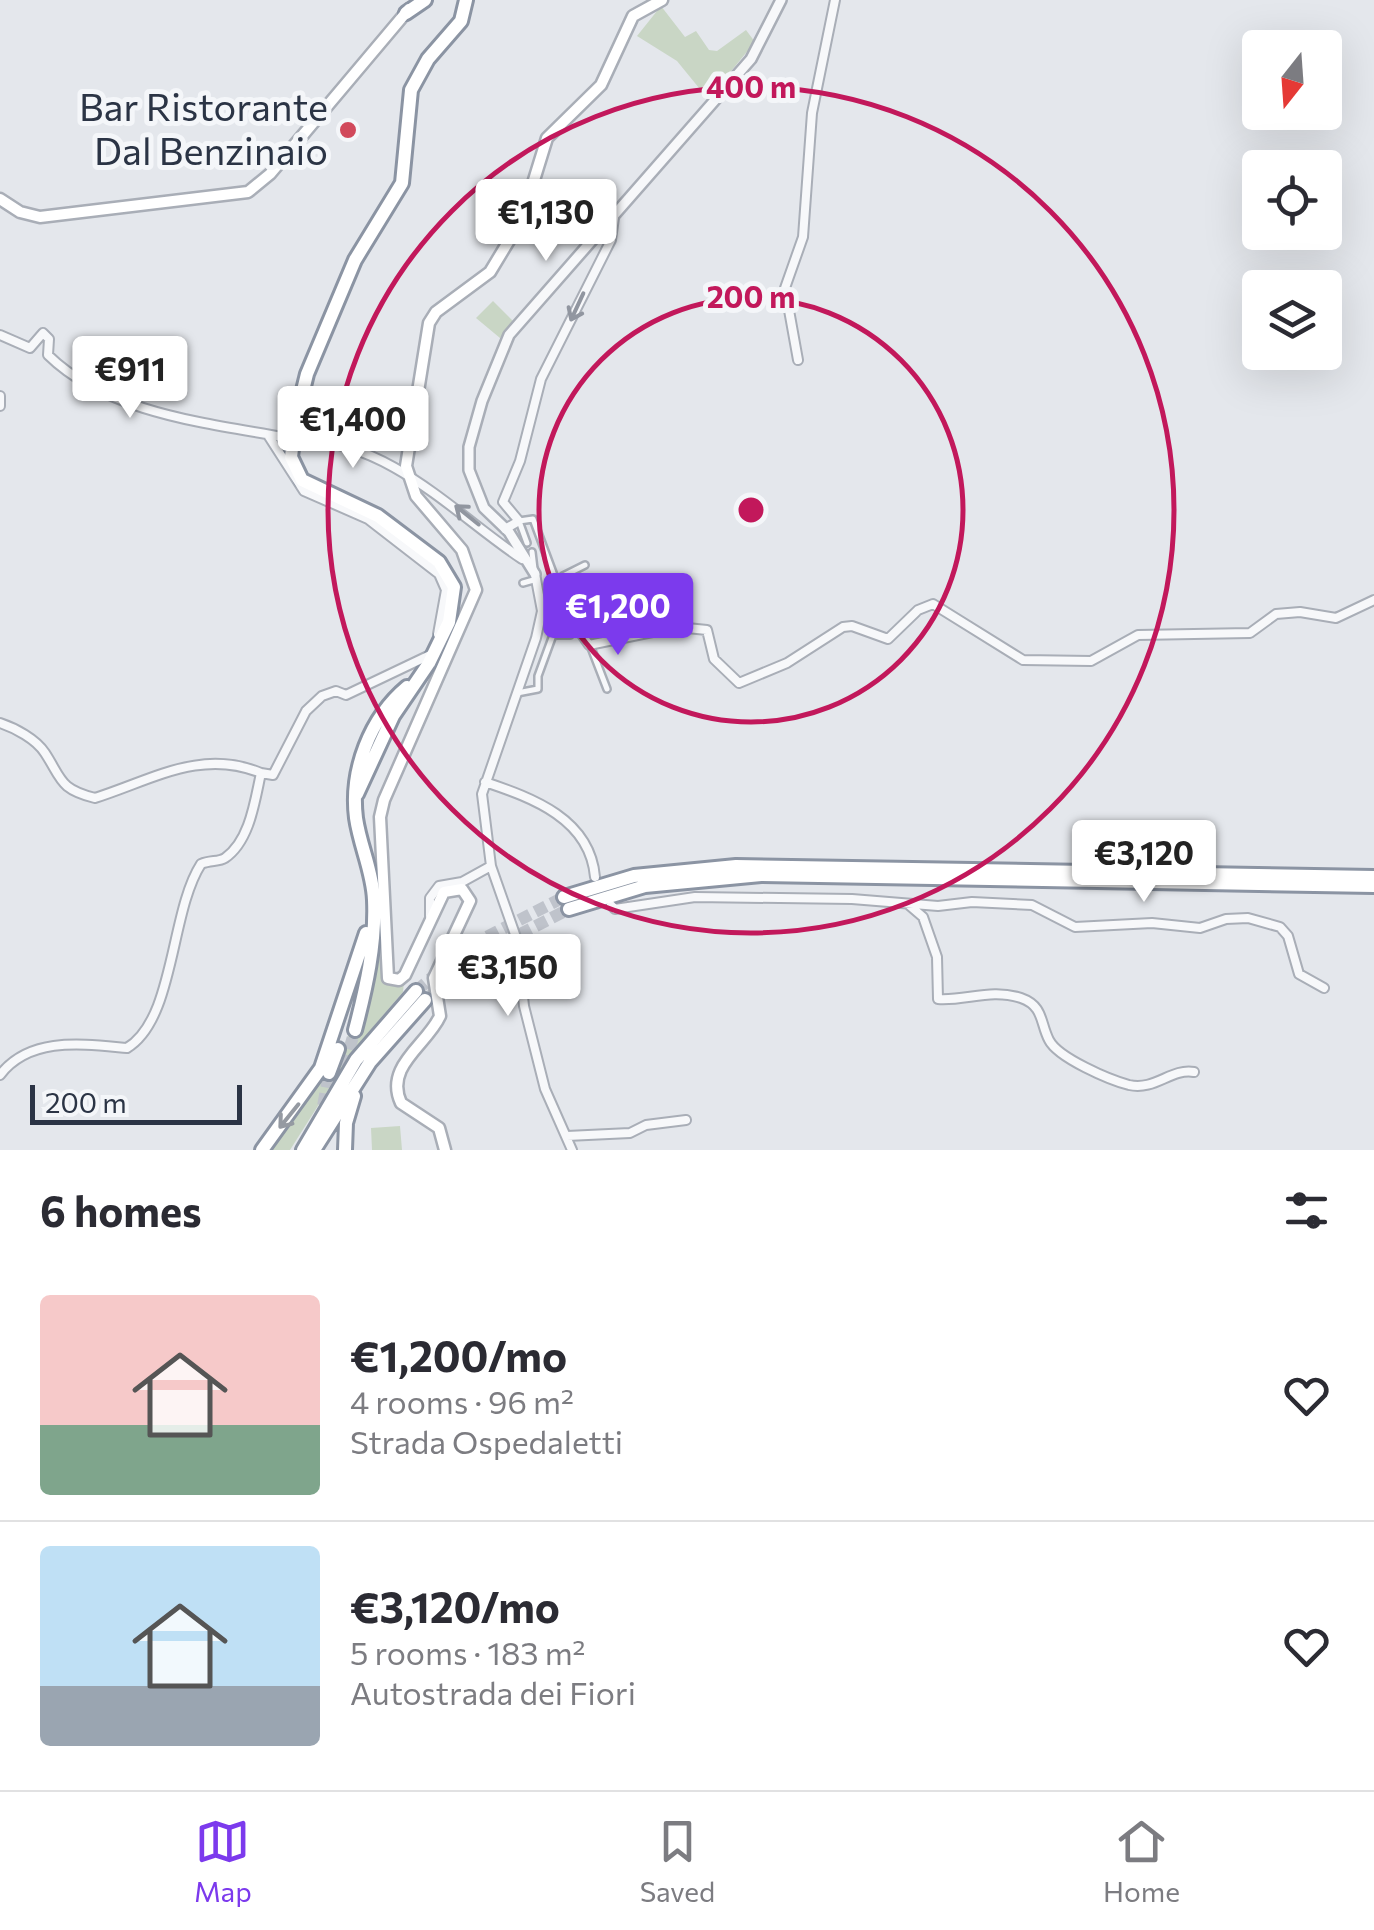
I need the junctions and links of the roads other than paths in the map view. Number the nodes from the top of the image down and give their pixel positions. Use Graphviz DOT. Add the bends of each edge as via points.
graph roads {
  1 [pos="417,0"];
  2 [pos="425,0"];
  3 [pos="662,0"];
  4 [pos="782,0"];
  5 [pos="835,0"];
  6 [pos="462,4"];
  7 [pos="406,13"];
  8 [pos="0,198"];
  9 [pos="614,218"];
  10 [pos="0,336"];
  11 [pos="798,360"];
  12 [pos="0,396"];
  13 [pos="0,406"];
  14 [pos="268,434"];
  15 [pos="408,478"];
  16 [pos="519,521"];
  17 [pos="506,529"];
  18 [pos="527,543"];
  19 [pos="527,556"];
  20 [pos="585,565"];
  21 [pos="558,577"];
  22 [pos="537,579"];
  23 [pos="523,583"];
  24 [pos="1374,600"];
  25 [pos="542,611"];
  26 [pos="570,620"];
  27 [pos="590,645"];
  28 [pos="450,649"];
  29 [pos="442,659"];
  30 [pos="607,689"];
  31 [pos="516,693"];
  32 [pos="0,723"];
  33 [pos="261,773"];
  34 [pos="485,782"];
  35 [pos="490,866"];
  36 [pos="595,877"];
  37 [pos="1374,877"];
  38 [pos="1374,886"];
  39 [pos="374,897"];
  40 [pos="905,902"];
  41 [pos="611,905"];
  42 [pos="430,916"];
  43 [pos="372,947"];
  44 [pos="1324,988"];
  45 [pos="355,1030"];
  46 [pos="370,1062"];
  47 [pos="1194,1072"];
  48 [pos="0,1074"];
  49 [pos="329,1074"];
  50 [pos="686,1120"];
  51 [pos="569,1145"];
  52 [pos="262,1150"];
  53 [pos="299,1150"];
  54 [pos="314,1150"];
  55 [pos="345,1150"];
  56 [pos="445,1150"];
  1 -- 7 [label="main road"];
  2 -- 7 [label="highway"];
  3 -- 15 [label="main road" via="633,16 601,85 546,138 522,220 490,272 429,324 405,450"];
  4 -- 9 [label="street" via="751,59"];
  5 -- 11 [label="street" via="813,107 803,237 785,288"];
  6 -- 39 [label="highway" via="410,90 402,183 356,260 307,374 291,448 296,473 308,486 378,516 439,562 450,579 452,614 420,676 383,711 358,763 356,817"];
  7 -- 8 [label="main road" via="248,192 40,216"];
  9 -- 16 [label="street, one-way" via="611,240 542,380 504,495"];
  9 -- 17 [label="street" via="509,335 492,372 468,447 469,470 479,500"];
  10 -- 14 [label="street" via="30,348 42,332 50,358 94,386 174,416"];
  12 -- 13 [label="street"];
  14 -- 15 [label="street, bridge" via="354,452"];
  14 -- 33 [label="street" via="304,491 368,518 439,574 446,590 427,655 346,696 322,696 306,711 273,776"];
  19 -- 15 [label="street, one-way"];
  15 -- 28 [label="main road" via="475,578 475,598"];
  16 -- 17 [label="street"];
  16 -- 18 [label="street"];
  16 -- 21 [label="street" via="533,519"];
  17 -- 19 [label="street"];
  19 -- 22 [label="street"];
  20 -- 21 [label="street"];
  21 -- 22 [label="street"];
  22 -- 23 [label="street"];
  22 -- 25 [label="street"];
  24 -- 27 [label="street" via="1336,618 1269,616 1250,633 1138,635 1091,661 1023,660 933,604 888,639 843,627 787,664 738,683 714,658 706,630 677,627"];
  25 -- 26 [label="street"];
  25 -- 31 [label="street"];
  26 -- 27 [label="street"];
  26 -- 31 [label="street" via="570,635 553,635 538,689"];
  27 -- 30 [label="street"];
  28 -- 29 [label="street"];
  28 -- 42 [label="main road" via="399,756 380,817 388,978 405,976"];
  31 -- 34 [label="street"];
  32 -- 33 [label="street" via="41,748 59,782 94,798 210,762"];
  33 -- 48 [label="street" via="234,849 194,875 148,1028 127,1048 77,1043 23,1052"];
  34 -- 35 [label="street"];
  34 -- 36 [label="street" via="539,800 576,830"];
  35 -- 42 [label="street" via="468,880 439,886 430,898"];
  35 -- 51 [label="street" via="516,940 545,1089"];
  37 -- 38 [label="highway" via="712,866 634,876 567,903 728,876"];
  39 -- 43 [label="highway"];
  39 -- 52 [label="highway, one-way" via="321,1068"];
  40 -- 41 [label="street" via="695,897"];
  40 -- 44 [label="street" via="1032,904 1075,927 1200,928 1259,919 1280,927 1299,974"];
  40 -- 47 [label="street" via="923,917 937,957 938,1000 993,993 1026,1000 1040,1011 1054,1046 1128,1085"];
  42 -- 56 [label="main road" via="448,889 468,896 468,910 434,978 440,1016 399,1073 397,1094 438,1128"];
  43 -- 45 [label="highway"];
  43 -- 49 [label="highway"];
  46 -- 53 [label="highway" via="420,996 356,1060"];
  46 -- 54 [label="highway"];
  46 -- 55 [label="highway" via="347,1115"];
  50 -- 51 [label="street"];
}
